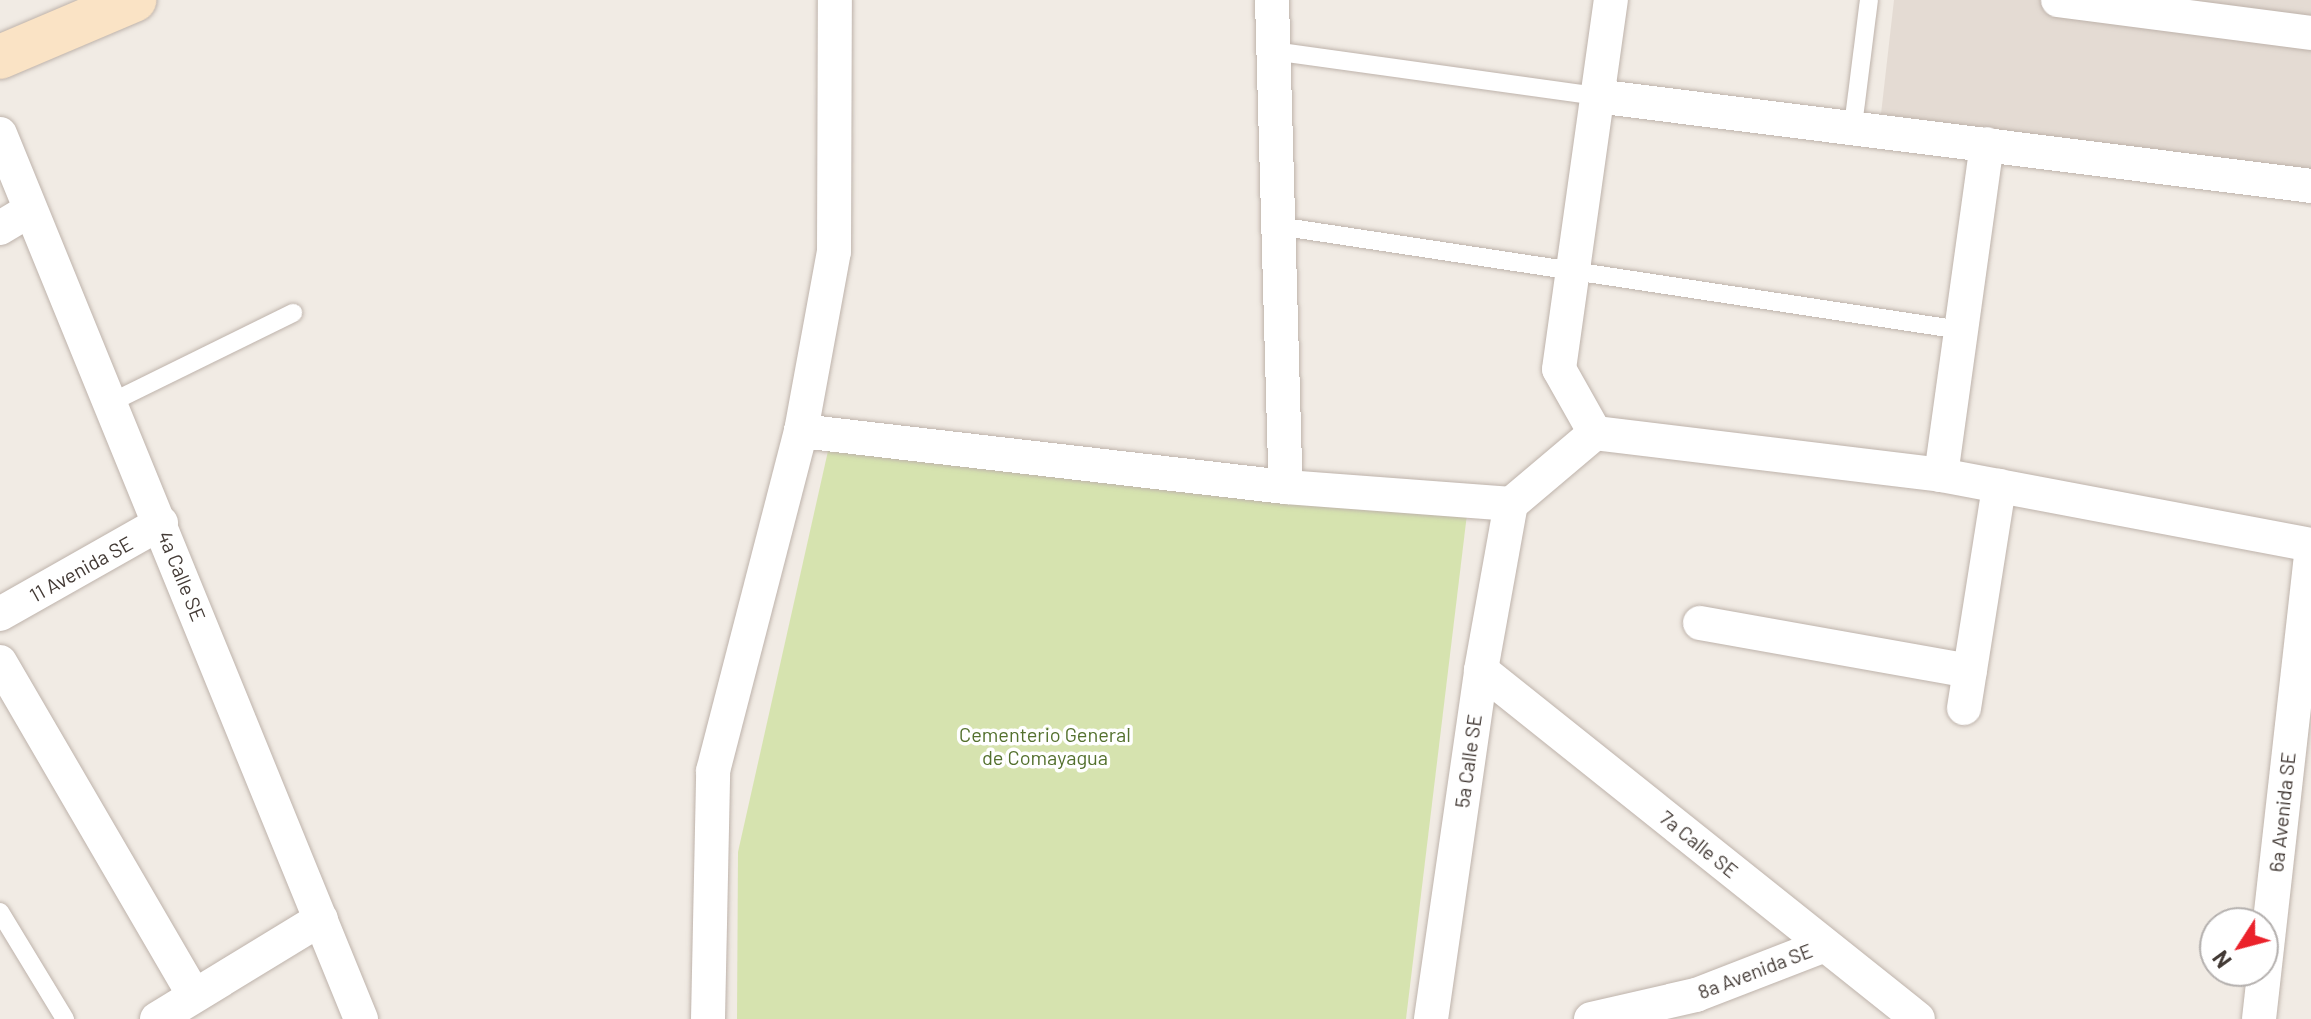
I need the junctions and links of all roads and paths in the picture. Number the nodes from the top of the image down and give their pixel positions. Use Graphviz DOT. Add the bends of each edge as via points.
graph roads {
  1 [pos="134,0"];
  2 [pos="835,0"];
  3 [pos="1272,0"];
  4 [pos="1611,0"];
  5 [pos="1869,0"];
  6 [pos="2058,0"];
  7 [pos="2311,33"];
  8 [pos="1273,51"];
  9 [pos="0,57"];
  10 [pos="1596,96"];
  11 [pos="1853,126"];
  12 [pos="0,134"];
  13 [pos="1987,144"];
  14 [pos="2311,186"];
  15 [pos="30,210"];
  16 [pos="1278,226"];
  17 [pos="0,228"];
  18 [pos="1570,274"];
  19 [pos="293,313"];
  20 [pos="1961,330"];
  21 [pos="112,402"];
  22 [pos="801,431"];
  23 [pos="1595,433"];
  24 [pos="1941,475"];
  25 [pos="1999,486"];
  26 [pos="1286,487"];
  27 [pos="1511,504"];
  28 [pos="161,523"];
  29 [pos="2311,545"];
  30 [pos="2311,557"];
  31 [pos="0,614"];
  32 [pos="1700,623"];
  33 [pos="0,662"];
  34 [pos="1481,670"];
  35 [pos="1970,671"];
  36 [pos="1964,708"];
  37 [pos="0,912"];
  38 [pos="321,919"];
  39 [pos="1825,945"];
  40 [pos="194,995"];
  41 [pos="65,1019"];
  42 [pos="157,1019"];
  43 [pos="361,1019"];
  44 [pos="708,1019"];
  45 [pos="1431,1019"];
  46 [pos="1591,1019"];
  47 [pos="1918,1019"];
  48 [pos="2259,1019"];
  1 -- 9 [label="main road"];
  2 -- 22 [label="street" via="834,252"];
  3 -- 8 [label="street"];
  4 -- 10 [label="street"];
  5 -- 11 [label="lane"];
  6 -- 7 [label="street"];
  8 -- 10 [label="lane"];
  8 -- 16 [label="street"];
  10 -- 11 [label="street"];
  10 -- 18 [label="street"];
  11 -- 13 [label="street"];
  12 -- 15 [label="street, 4a Calle SE"];
  13 -- 14 [label="street"];
  13 -- 20 [label="street"];
  15 -- 17 [label="street"];
  15 -- 21 [label="street, 4a Calle SE"];
  16 -- 18 [label="lane"];
  16 -- 26 [label="street"];
  18 -- 20 [label="lane"];
  18 -- 23 [label="street" via="1559,369"];
  19 -- 21 [label="lane"];
  20 -- 24 [label="street"];
  21 -- 28 [label="street, 4a Calle SE"];
  22 -- 26 [label="street"];
  22 -- 44 [label="street" via="713,771"];
  23 -- 24 [label="street"];
  23 -- 27 [label="street"];
  24 -- 25 [label="street"];
  25 -- 29 [label="street"];
  25 -- 35 [label="street"];
  26 -- 27 [label="street"];
  27 -- 34 [label="street, 5a Calle SE"];
  28 -- 31 [label="street, 11 Avenida SE"];
  28 -- 38 [label="street, 4a Calle SE"];
  30 -- 48 [label="street, 6a Avenida SE"];
  32 -- 35 [label="street"];
  33 -- 40 [label="street"];
  34 -- 39 [label="street, 7a Calle SE"];
  34 -- 45 [label="street, 5a Calle SE"];
  35 -- 36 [label="street"];
  37 -- 41 [label="lane"];
  38 -- 40 [label="street"];
  38 -- 43 [label="street, 4a Calle SE"];
  39 -- 46 [label="street, 8a Avenida SE" via="1696,995"];
  39 -- 47 [label="street, 7a Calle SE"];
  40 -- 42 [label="street"];
}
